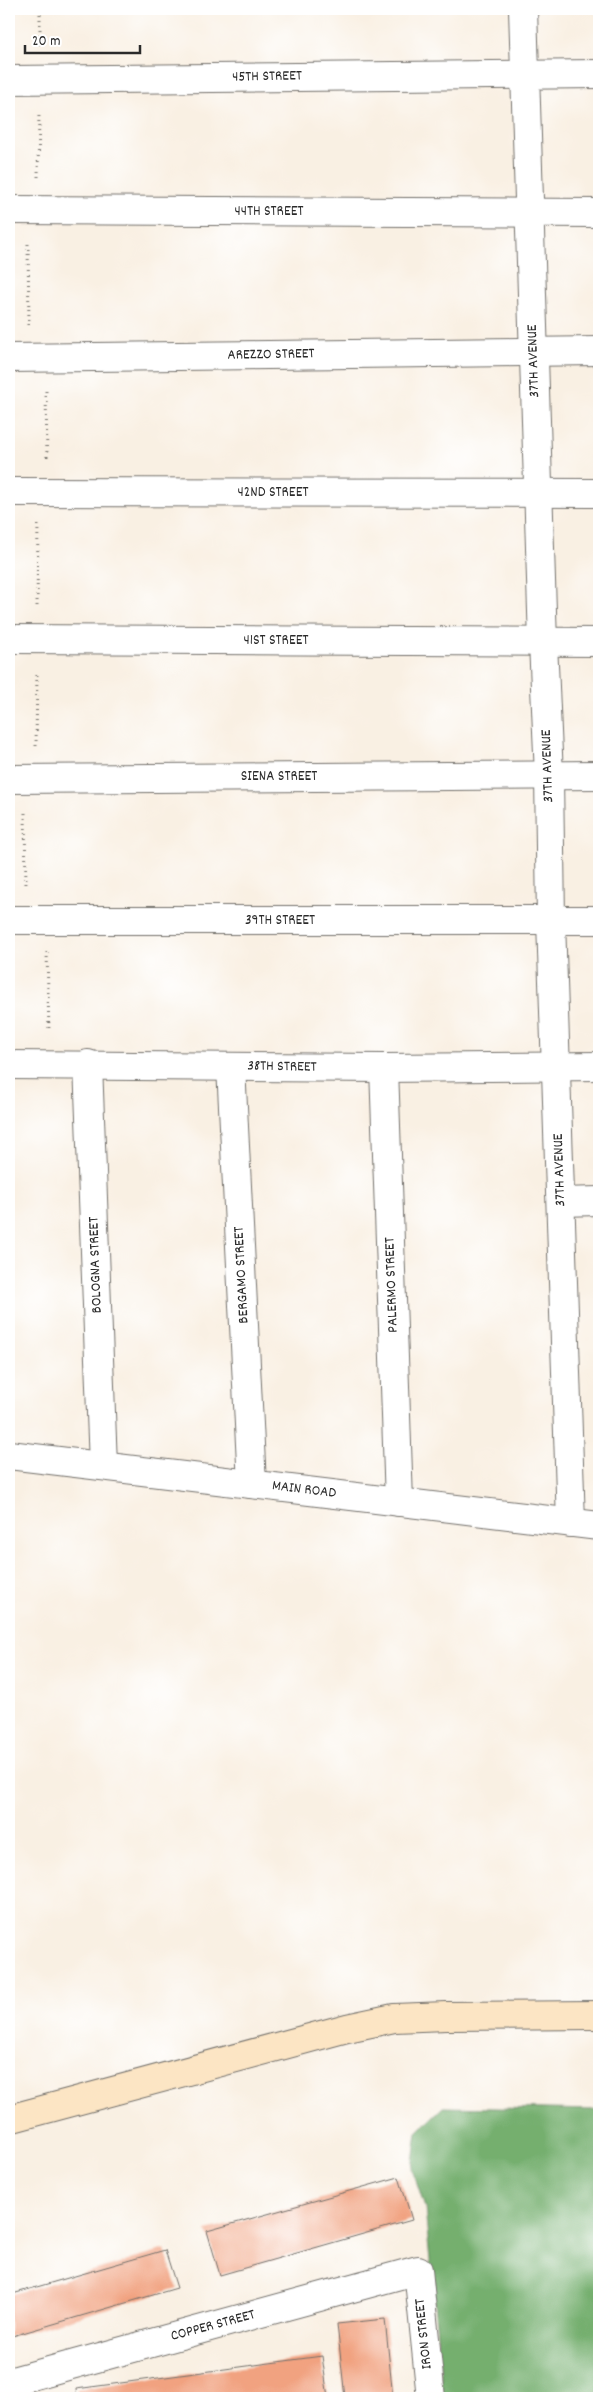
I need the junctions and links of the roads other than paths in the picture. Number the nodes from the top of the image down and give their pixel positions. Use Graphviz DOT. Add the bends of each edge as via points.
graph roads {
  1 [pos="523,9"];
  2 [pos="525,74"];
  3 [pos="599,74"];
  4 [pos="9,80"];
  5 [pos="18,210"];
  6 [pos="599,213"];
  7 [pos="529,214"];
  8 [pos="599,351"];
  9 [pos="534,352"];
  10 [pos="27,358"];
  11 [pos="9,492"];
  12 [pos="599,493"];
  13 [pos="538,494"];
  14 [pos="9,639"];
  15 [pos="599,642"];
  16 [pos="543,643"];
  17 [pos="549,775"];
  18 [pos="599,775"];
  19 [pos="23,779"];
  20 [pos="27,920"];
  21 [pos="599,920"];
  22 [pos="551,921"];
  23 [pos="88,1064"];
  24 [pos="9,1065"];
  25 [pos="599,1066"];
  26 [pos="232,1067"];
  27 [pos="556,1067"];
  28 [pos="384,1068"];
  29 [pos="599,1201"];
  30 [pos="561,1202"];
  31 [pos="9,1455"];
  32 [pos="103,1466"];
  33 [pos="252,1484"];
  34 [pos="399,1502"];
  35 [pos="570,1523"];
  36 [pos="599,1526"];
  37 [pos="599,2015"];
  38 [pos="9,2119"];
  39 [pos="418,2270"];
  40 [pos="9,2382"];
  41 [pos="431,2398"];
  1 -- 2 [label="street, 37TH AVENUE"];
  2 -- 3 [label="street, 45TH STREET"];
  2 -- 4 [label="street, 45TH STREET"];
  2 -- 7 [label="street, 37TH AVENUE"];
  5 -- 7 [label="street, 44TH STREET"];
  6 -- 7 [label="street, 44TH STREET"];
  7 -- 9 [label="street, 37TH AVENUE"];
  8 -- 9 [label="street, AREZZO STREET"];
  9 -- 10 [label="street, AREZZO STREET"];
  9 -- 13 [label="street, 37TH AVENUE"];
  11 -- 13 [label="street, 42ND STREET"];
  12 -- 13 [label="street, 42ND STREET"];
  13 -- 16 [label="street, 37TH AVENUE"];
  14 -- 16 [label="street, 41ST STREET"];
  15 -- 16 [label="street, 41ST STREET"];
  16 -- 17 [label="street, 37TH AVENUE"];
  17 -- 18 [label="street, SIENA STREET"];
  17 -- 19 [label="street, SIENA STREET"];
  17 -- 22 [label="street, 37TH AVENUE"];
  20 -- 22 [label="street, 39TH STREET"];
  21 -- 22 [label="street, 39TH STREET"];
  22 -- 27 [label="street, 37TH AVENUE"];
  23 -- 24 [label="street, 38TH STREET"];
  23 -- 26 [label="street, 38TH STREET"];
  23 -- 32 [label="street, BOLOGNA STREET"];
  25 -- 27 [label="street, 38TH STREET"];
  26 -- 28 [label="street, 38TH STREET"];
  26 -- 33 [label="street, BERGAMO STREET"];
  27 -- 28 [label="street, 38TH STREET"];
  27 -- 30 [label="street, 37TH AVENUE"];
  28 -- 34 [label="street, PALERMO STREET"];
  29 -- 30 [label="street"];
  30 -- 35 [label="street, 37TH AVENUE"];
  31 -- 32 [label="street, MAIN ROAD"];
  32 -- 33 [label="street, MAIN ROAD"];
  33 -- 34 [label="street, MAIN ROAD"];
  34 -- 35 [label="street, MAIN ROAD"];
  35 -- 36 [label="street, MAIN ROAD"];
  37 -- 38 [label="street" via="394,2018 346,2028"];
  39 -- 40 [label="street, COPPER STREET"];
  39 -- 41 [label="street, IRON STREET"];
}
